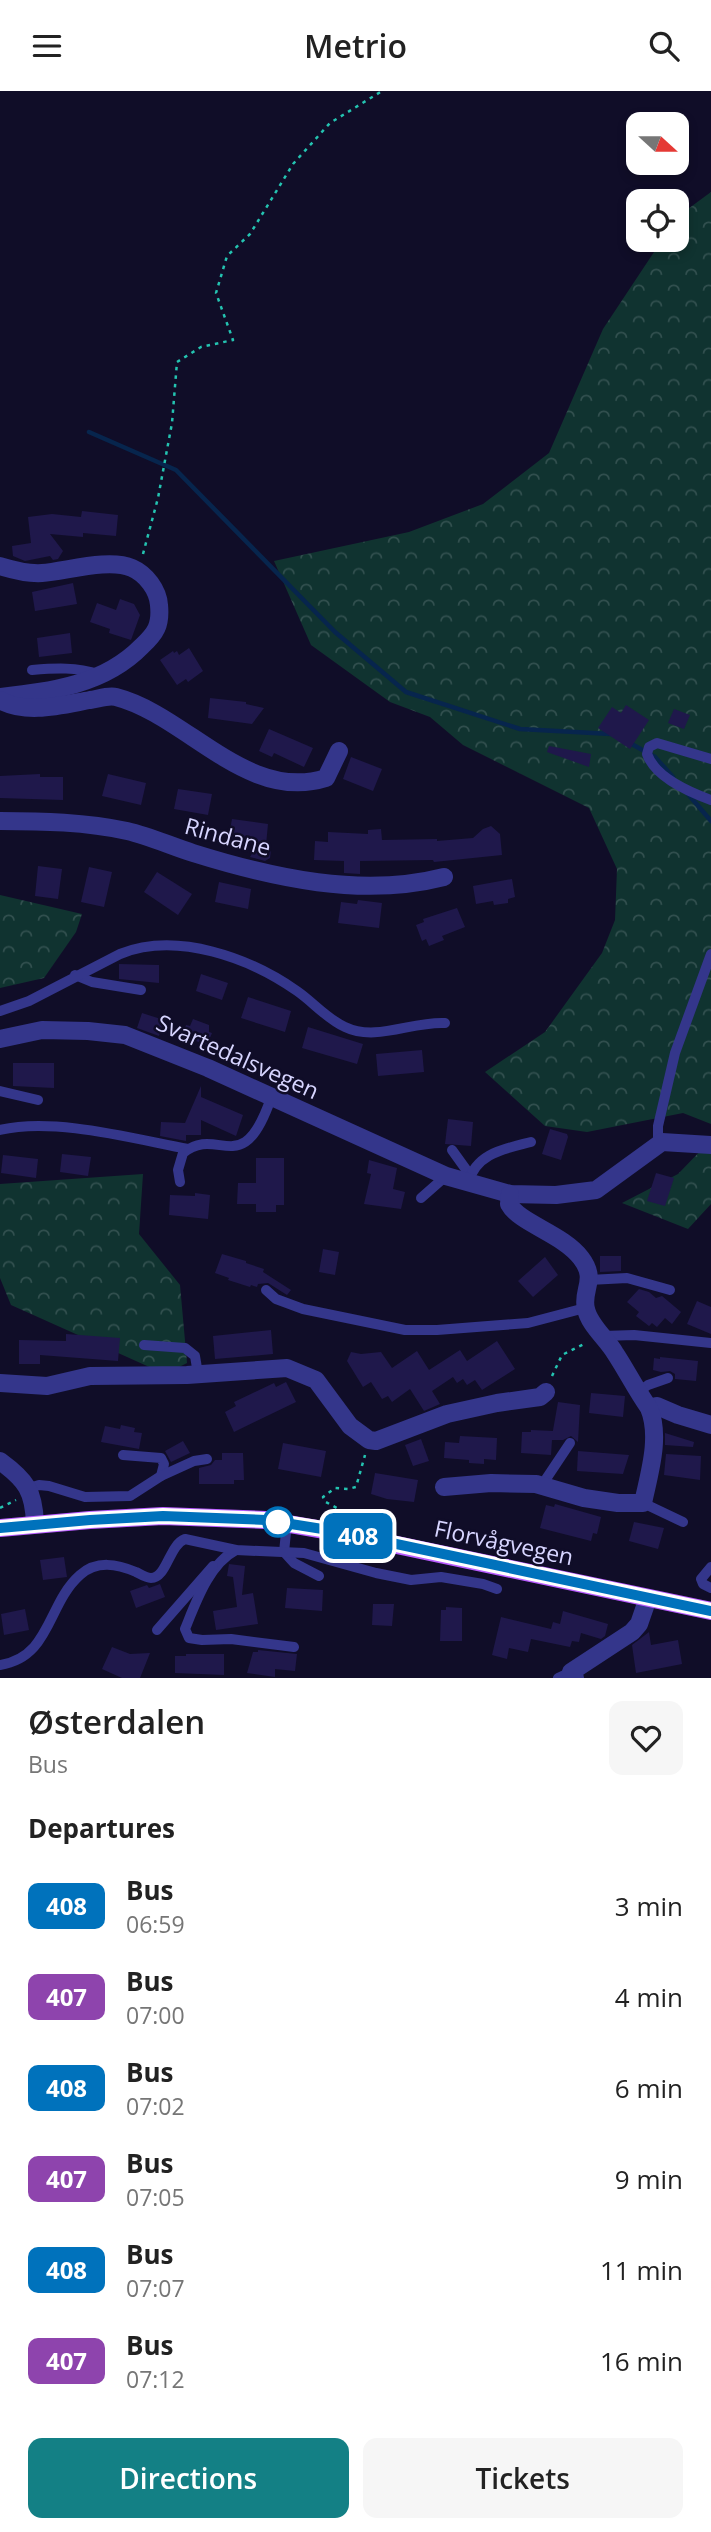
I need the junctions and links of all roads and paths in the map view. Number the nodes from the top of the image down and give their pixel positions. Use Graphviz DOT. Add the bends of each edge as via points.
graph roads {
  1 [pos="383,91"];
  2 [pos="0,566"];
  3 [pos="135,569"];
  4 [pos="32,670"];
  5 [pos="103,676"];
  6 [pos="0,699"];
  7 [pos="339,751"];
  8 [pos="711,759"];
  9 [pos="711,800"];
  10 [pos="0,821"];
  11 [pos="444,877"];
  12 [pos="711,954"];
  13 [pos="75,975"];
  14 [pos="141,990"];
  15 [pos="1,1010"];
  16 [pos="445,1023"];
  17 [pos="0,1039"];
  18 [pos="0,1091"];
  19 [pos="271,1098"];
  20 [pos="38,1100"];
  21 [pos="0,1130"];
  22 [pos="531,1142"];
  23 [pos="658,1144"];
  24 [pos="711,1145"];
  25 [pos="188,1149"];
  26 [pos="452,1150"];
  27 [pos="446,1175"];
  28 [pos="469,1179"];
  29 [pos="180,1182"];
  30 [pos="510,1194"];
  31 [pos="421,1198"];
  32 [pos="589,1280"];
  33 [pos="266,1290"];
  34 [pos="670,1290"];
  35 [pos="585,1308"];
  36 [pos="603,1336"];
  37 [pos="711,1343"];
  38 [pos="144,1345"];
  39 [pos="198,1374"];
  40 [pos="668,1378"];
  41 [pos="0,1384"];
  42 [pos="546,1392"];
  43 [pos="638,1392"];
  44 [pos="649,1408"];
  45 [pos="711,1425"];
  46 [pos="369,1440"];
  47 [pos="570,1443"];
  48 [pos="123,1455"];
  49 [pos="207,1459"];
  50 [pos="0,1461"];
  51 [pos="161,1476"];
  52 [pos="549,1486"];
  53 [pos="444,1487"];
  54 [pos="29,1488"];
  55 [pos="643,1503"];
  56 [pos="346,1521"];
  57 [pos="683,1522"];
  58 [pos="287,1523"];
  59 [pos="35,1524"];
  60 [pos="0,1528"];
  61 [pos="236,1550"];
  62 [pos="284,1552"];
  63 [pos="216,1565"];
  64 [pos="711,1567"];
  65 [pos="319,1576"];
  66 [pos="711,1588"];
  67 [pos="496,1589"];
  68 [pos="648,1598"];
  69 [pos="711,1611"];
  70 [pos="157,1630"];
  71 [pos="294,1647"];
  72 [pos="0,1665"];
  73 [pos="568,1676"];
  1 -- 3 [label="path" via="330,123 293,164 250,234 227,255 216,293 233,340 201,347 177,362 158,498"];
  2 -- 3 [label="street" via="39,573 107,564"];
  3 -- 5 [label="street" via="159,600 159,626 132,657"];
  4 -- 5 [label="lane" via="59,667"];
  5 -- 6 [label="street"];
  6 -- 7 [label="street" via="34,708 116,697 163,720 225,760 294,783 326,778"];
  8 -- 9 [label="lane" via="657,743 647,754 661,773"];
  10 -- 11 [label="street, Rindane" via="59,822 129,831 249,869 317,883 402,885"];
  12 -- 23 [label="lane" via="675,1053"];
  13 -- 14 [label="lane"];
  13 -- 15 [label="lane" via="29,1001"];
  13 -- 16 [label="lane" via="130,950 183,947 244,960 345,1027 376,1033"];
  17 -- 19 [label="street, Svartedalsvegen" via="43,1030 125,1035"];
  18 -- 20 [label="lane"];
  19 -- 25 [label="lane" via="257,1129 243,1145"];
  19 -- 27 [label="street, Svartedalsvegen"];
  21 -- 25 [label="lane" via="100,1131"];
  22 -- 28 [label="lane" via="492,1153 476,1164"];
  23 -- 24 [label="street"];
  23 -- 30 [label="street, Svartedalsvegen" via="596,1190"];
  25 -- 29 [label="lane" via="180,1159"];
  26 -- 28 [label="lane"];
  27 -- 28 [label="street, Svartedalsvegen"];
  27 -- 31 [label="lane"];
  28 -- 30 [label="street, Svartedalsvegen"];
  30 -- 32 [label="street" via="512,1209 572,1249 586,1267"];
  32 -- 34 [label="lane" via="627,1277"];
  32 -- 35 [label="street"];
  33 -- 35 [label="lane" via="303,1309 405,1330 528,1323"];
  35 -- 36 [label="street"];
  36 -- 37 [label="lane"];
  36 -- 42 [label="path" via="562,1355"];
  36 -- 43 [label="street"];
  38 -- 39 [label="lane" via="185,1348 195,1356"];
  39 -- 41 [label="street" via="90,1376 47,1386"];
  39 -- 46 [label="street" via="268,1368 297,1371 316,1380 349,1426"];
  40 -- 43 [label="lane"];
  42 -- 46 [label="street" via="540,1397 447,1414 386,1439"];
  43 -- 44 [label="street"];
  44 -- 45 [label="street" via="657,1406"];
  44 -- 55 [label="street" via="653,1454"];
  46 -- 56 [label="path" via="355,1486 335,1488 323,1497 348,1514"];
  47 -- 52 [label="lane" via="546,1479"];
  48 -- 51 [label="lane" via="160,1458 164,1464"];
  49 -- 51 [label="lane"];
  50 -- 54 [label="street"];
  51 -- 54 [label="lane" via="131,1496 85,1497 39,1485"];
  52 -- 53 [label="street" via="491,1483"];
  52 -- 55 [label="street" via="584,1498"];
  54 -- 59 [label="street"];
  55 -- 57 [label="lane"];
  58 -- 59 [label="main road, Florvågvegen" via="163,1516"];
  58 -- 62 [label="lane"];
  58 -- 68 [label="main road, Florvågvegen"];
  59 -- 60 [label="main road, Florvågvegen"];
  61 -- 62 [label="lane, Florvågvegen"];
  61 -- 63 [label="lane"];
  61 -- 72 [label="lane, Florvågvegen" via="185,1539 175,1545 156,1577 107,1564 87,1570 72,1583 32,1651"];
  62 -- 65 [label="lane"];
  62 -- 67 [label="lane, Florvågvegen" via="411,1580 434,1576"];
  63 -- 70 [label="lane" via="210,1566"];
  63 -- 71 [label="lane" via="185,1629 188,1638"];
  64 -- 66 [label="lane" via="701,1579"];
  68 -- 69 [label="main road, Florvågvegen"];
  68 -- 73 [label="street" via="632,1632"];
}
